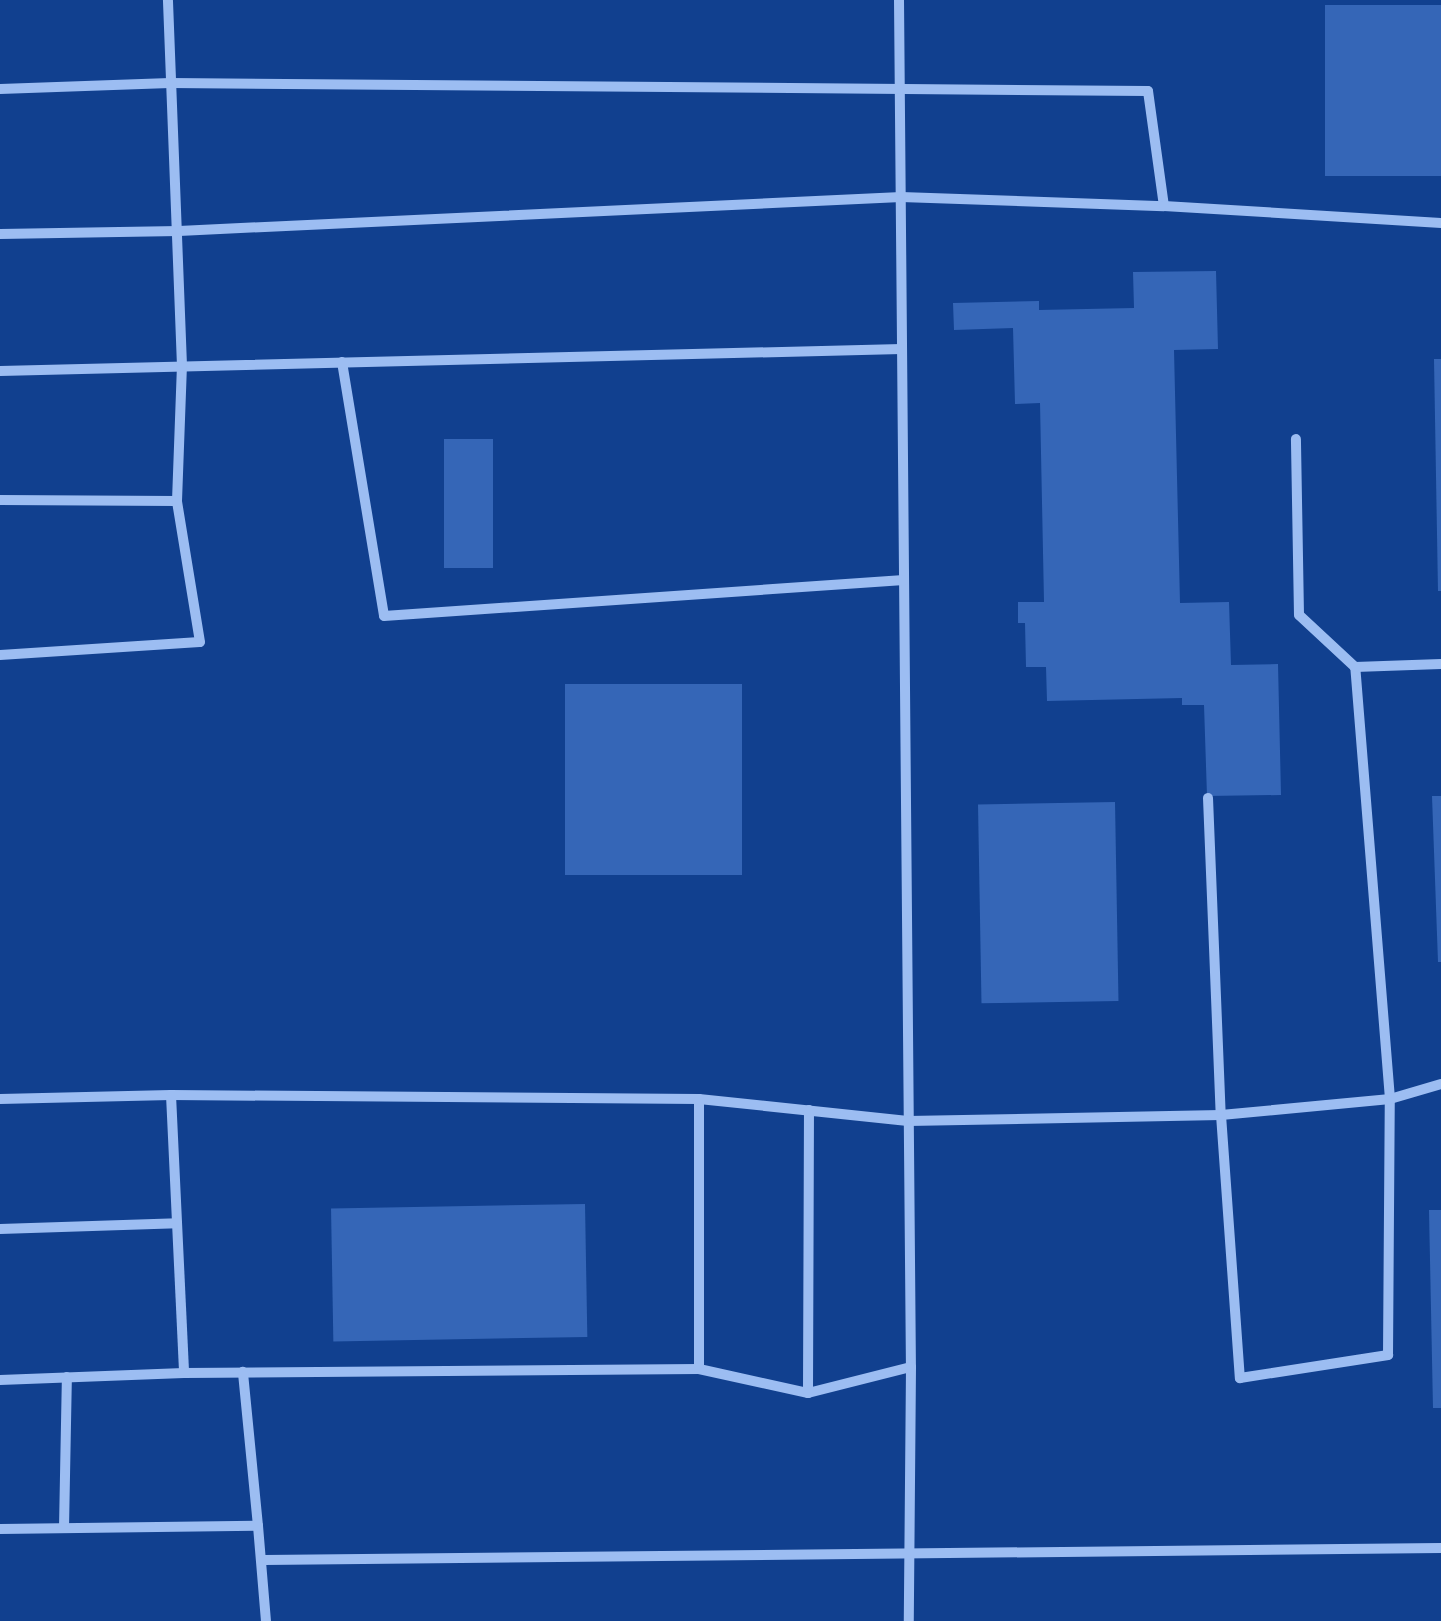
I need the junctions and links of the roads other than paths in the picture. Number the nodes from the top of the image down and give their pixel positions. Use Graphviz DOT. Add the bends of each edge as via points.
graph roads {
  1 [pos="168,0"];
  2 [pos="899,0"];
  3 [pos="170,83"];
  4 [pos="900,88"];
  5 [pos="0,89"];
  6 [pos="901,197"];
  7 [pos="1164,206"];
  8 [pos="1441,223"];
  9 [pos="179,231"];
  10 [pos="0,234"];
  11 [pos="902,349"];
  12 [pos="342,362"];
  13 [pos="182,366"];
  14 [pos="0,371"];
  15 [pos="1296,439"];
  16 [pos="0,500"];
  17 [pos="177,501"];
  18 [pos="904,580"];
  19 [pos="0,655"];
  20 [pos="1441,664"];
  21 [pos="1355,667"];
  22 [pos="1208,798"];
  23 [pos="1441,1084"];
  24 [pos="171,1095"];
  25 [pos="699,1099"];
  26 [pos="1390,1099"];
  27 [pos="0,1100"];
  28 [pos="809,1110"];
  29 [pos="1221,1115"];
  30 [pos="908,1121"];
  31 [pos="177,1223"];
  32 [pos="0,1229"];
  33 [pos="910,1367"];
  34 [pos="699,1369"];
  35 [pos="184,1372"];
  36 [pos="243,1372"];
  37 [pos="67,1377"];
  38 [pos="0,1380"];
  39 [pos="808,1393"];
  40 [pos="258,1526"];
  41 [pos="64,1528"];
  42 [pos="0,1529"];
  43 [pos="1441,1548"];
  44 [pos="908,1556"];
  45 [pos="264,1560"];
  46 [pos="266,1621"];
  47 [pos="909,1621"];
  1 -- 3 [label="street"];
  2 -- 4 [label="street"];
  3 -- 4 [label="street"];
  3 -- 5 [label="street"];
  3 -- 9 [label="street"];
  4 -- 6 [label="street"];
  4 -- 7 [label="street" via="1148,91"];
  6 -- 7 [label="street"];
  6 -- 9 [label="street"];
  6 -- 11 [label="street"];
  7 -- 8 [label="street"];
  9 -- 10 [label="street"];
  9 -- 13 [label="street"];
  11 -- 12 [label="street"];
  11 -- 18 [label="street"];
  12 -- 13 [label="street"];
  12 -- 18 [label="street" via="384,616"];
  13 -- 14 [label="street"];
  13 -- 17 [label="street"];
  15 -- 21 [label="street" via="1299,615"];
  16 -- 17 [label="street"];
  17 -- 19 [label="street" via="201,642"];
  18 -- 30 [label="street"];
  20 -- 21 [label="street"];
  21 -- 26 [label="street"];
  22 -- 29 [label="street"];
  23 -- 26 [label="street"];
  24 -- 25 [label="street"];
  24 -- 27 [label="street"];
  24 -- 31 [label="street"];
  25 -- 28 [label="street"];
  25 -- 34 [label="street"];
  26 -- 29 [label="street"];
  26 -- 29 [label="street" via="1388,1355 1239,1378"];
  28 -- 30 [label="street"];
  28 -- 39 [label="street"];
  29 -- 30 [label="street"];
  30 -- 33 [label="street"];
  31 -- 32 [label="street"];
  31 -- 35 [label="street"];
  33 -- 39 [label="street"];
  33 -- 44 [label="street"];
  34 -- 36 [label="street"];
  34 -- 39 [label="street"];
  35 -- 36 [label="street"];
  35 -- 37 [label="street"];
  36 -- 40 [label="street"];
  37 -- 38 [label="street"];
  37 -- 41 [label="street"];
  40 -- 41 [label="street"];
  40 -- 45 [label="street"];
  41 -- 42 [label="street"];
  43 -- 44 [label="street"];
  44 -- 45 [label="street"];
  44 -- 47 [label="street"];
  45 -- 46 [label="street"];
}
